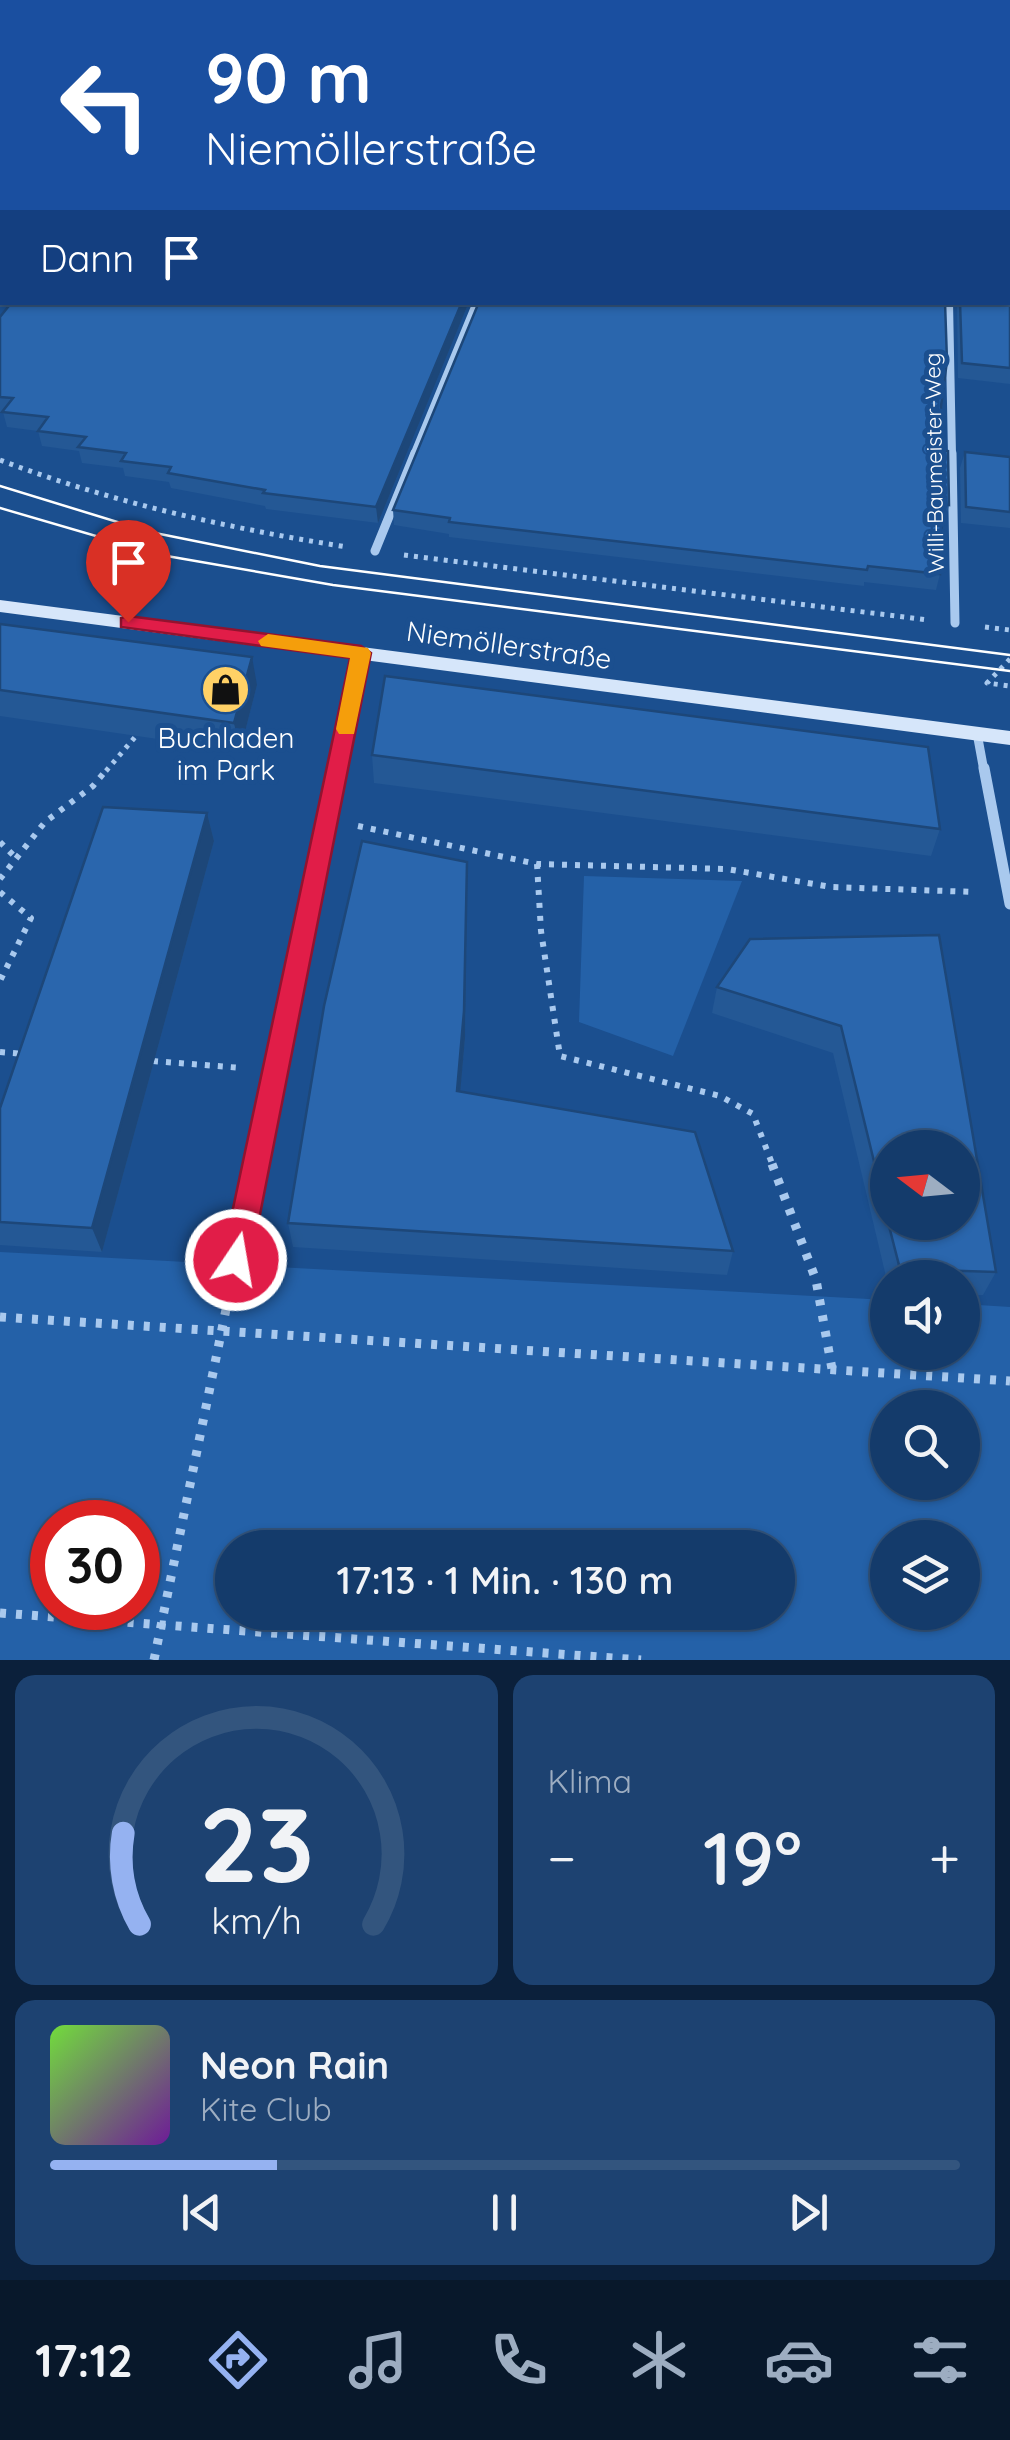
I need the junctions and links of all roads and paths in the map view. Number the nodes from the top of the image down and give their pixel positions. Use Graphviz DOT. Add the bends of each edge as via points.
graph roads {
  1 [pos="476,305"];
  2 [pos="948,305"];
  3 [pos="0,460"];
  4 [pos="375,551"];
  5 [pos="0,606"];
  6 [pos="955,623"];
  7 [pos="1010,630"];
  8 [pos="361,653"];
  9 [pos="1010,659"];
  10 [pos="1010,686"];
  11 [pos="977,733"];
  12 [pos="136,736"];
  13 [pos="1010,738"];
  14 [pos="328,820"];
  15 [pos="0,842"];
  16 [pos="15,857"];
  17 [pos="537,864"];
  18 [pos="0,878"];
  19 [pos="0,892"];
  20 [pos="1009,899"];
  21 [pos="0,981"];
  22 [pos="0,1052"];
  23 [pos="38,1056"];
  24 [pos="153,1061"];
  25 [pos="276,1070"];
  26 [pos="236,1260"];
  27 [pos="0,1317"];
  28 [pos="222,1331"];
  29 [pos="832,1370"];
  30 [pos="1010,1380"];
  31 [pos="0,1614"];
  32 [pos="161,1625"];
  33 [pos="154,1660"];
  34 [pos="641,1660"];
  1 -- 4 [label="street"];
  2 -- 6 [label="street, Willi-Baumeister-Weg"];
  3 -- 4 [label="path" via="178,515"];
  4 -- 6 [label="path"];
  5 -- 8 [label="main road, Niemöllerstraße"];
  6 -- 7 [label="path"];
  8 -- 11 [label="main road, Niemöllerstraße"];
  8 -- 14 [label="street"];
  9 -- 10 [label="path" via="987,683"];
  11 -- 13 [label="main road, Niemöllerstraße"];
  11 -- 20 [label="street"];
  12 -- 16 [label="path"];
  14 -- 17 [label="path"];
  14 -- 25 [label="street"];
  15 -- 16 [label="path"];
  16 -- 18 [label="path"];
  17 -- 20 [label="path" via="727,869 831,887"];
  17 -- 29 [label="path" via="560,1056 720,1096 753,1114 816,1280"];
  19 -- 21 [label="path" via="31,918"];
  22 -- 23 [label="path"];
  24 -- 25 [label="path"];
  25 -- 26 [label="street"];
  26 -- 28 [label="path"];
  27 -- 28 [label="path"];
  28 -- 29 [label="path"];
  28 -- 32 [label="path"];
  29 -- 30 [label="path"];
  31 -- 32 [label="path"];
  32 -- 33 [label="path"];
  32 -- 34 [label="path"];
}
